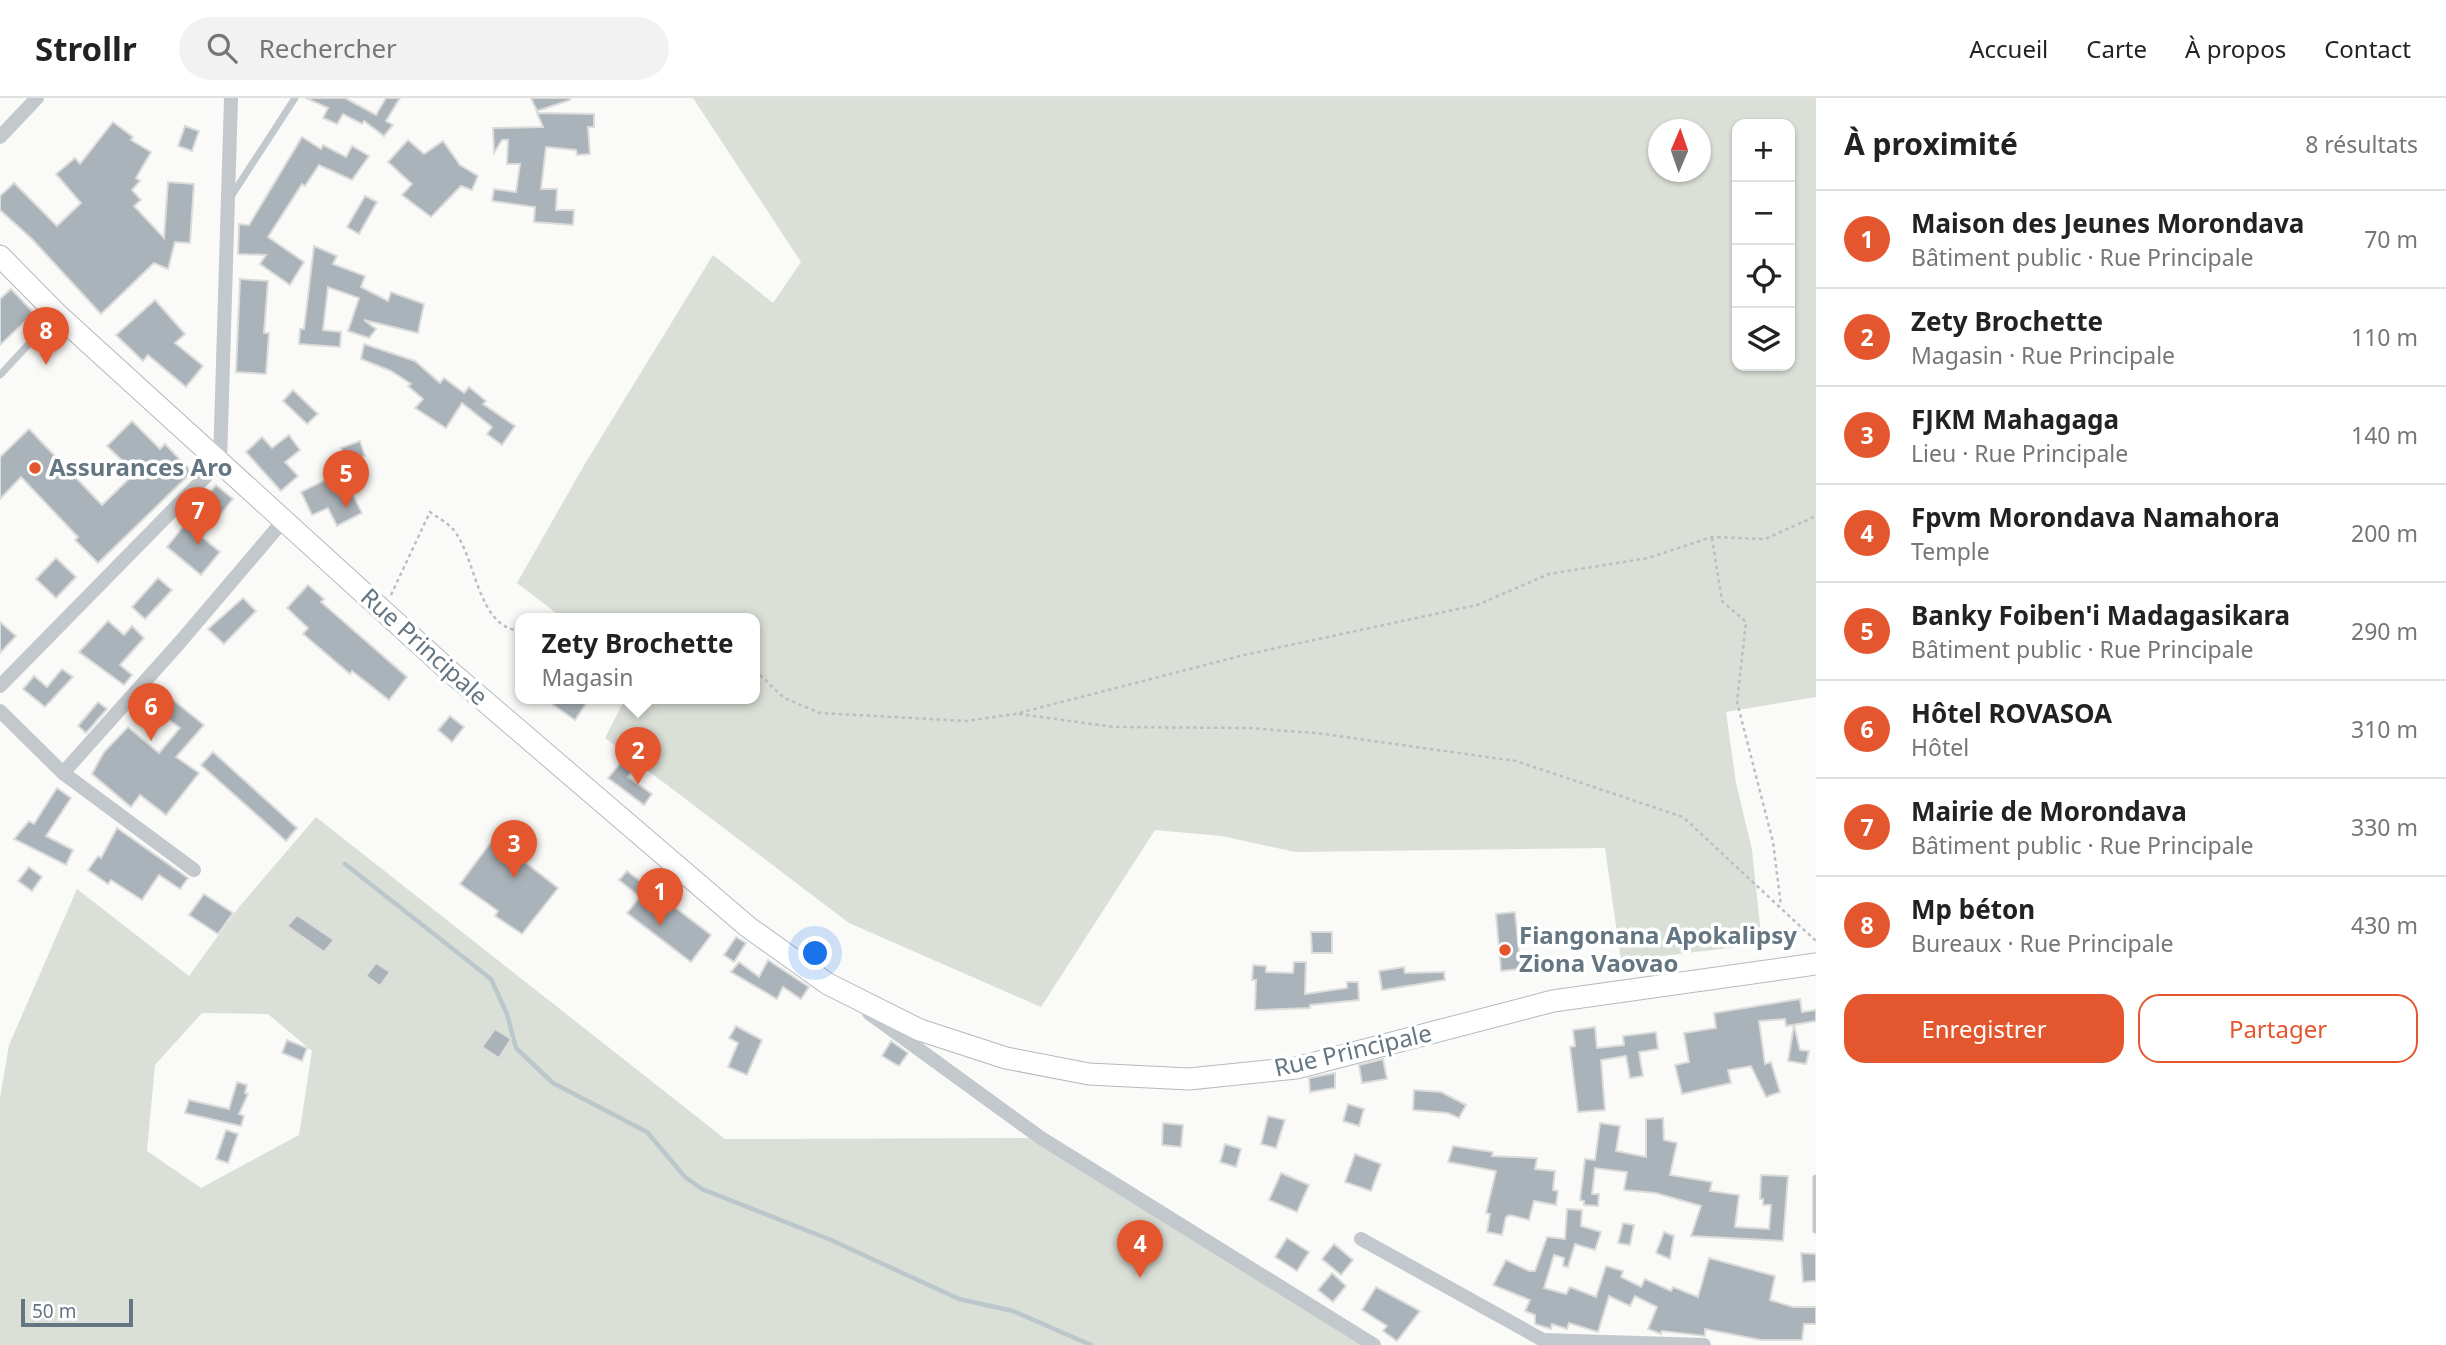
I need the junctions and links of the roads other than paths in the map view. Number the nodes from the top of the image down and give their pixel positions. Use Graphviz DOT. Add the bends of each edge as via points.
graph roads {
  1 [pos="37,98"];
  2 [pos="232,98"];
  3 [pos="295,98"];
  4 [pos="0,137"];
  5 [pos="228,202"];
  6 [pos="0,256"];
  7 [pos="57,314"];
  8 [pos="0,375"];
  9 [pos="220,462"];
  10 [pos="283,521"];
  11 [pos="0,685"];
  12 [pos="0,711"];
  13 [pos="63,773"];
  14 [pos="194,870"];
  15 [pos="1816,964"];
  16 [pos="828,984"];
  17 [pos="1816,1178"];
  18 [pos="1816,1230"];
  19 [pos="1361,1239"];
  20 [pos="1374,1345"];
  21 [pos="1704,1345"];
  1 -- 4 [label="street"];
  2 -- 5 [label="street"];
  3 -- 5 [label="lane"];
  5 -- 9 [label="street"];
  6 -- 7 [label="main road, Rue Principale"];
  7 -- 8 [label="lane"];
  7 -- 9 [label="main road, Rue Principale"];
  9 -- 10 [label="main road, Rue Principale"];
  9 -- 11 [label="street"];
  10 -- 13 [label="street"];
  10 -- 16 [label="main road, Rue Principale" via="748,927"];
  12 -- 13 [label="street"];
  13 -- 14 [label="street"];
  15 -- 16 [label="main road, Rue Principale" via="1553,1001 1296,1068 1189,1079 1089,1074 1006,1058 920,1030"];
  16 -- 20 [label="street" via="1041,1138"];
  17 -- 18 [label="lane"];
  19 -- 21 [label="street" via="1543,1340"];
}
